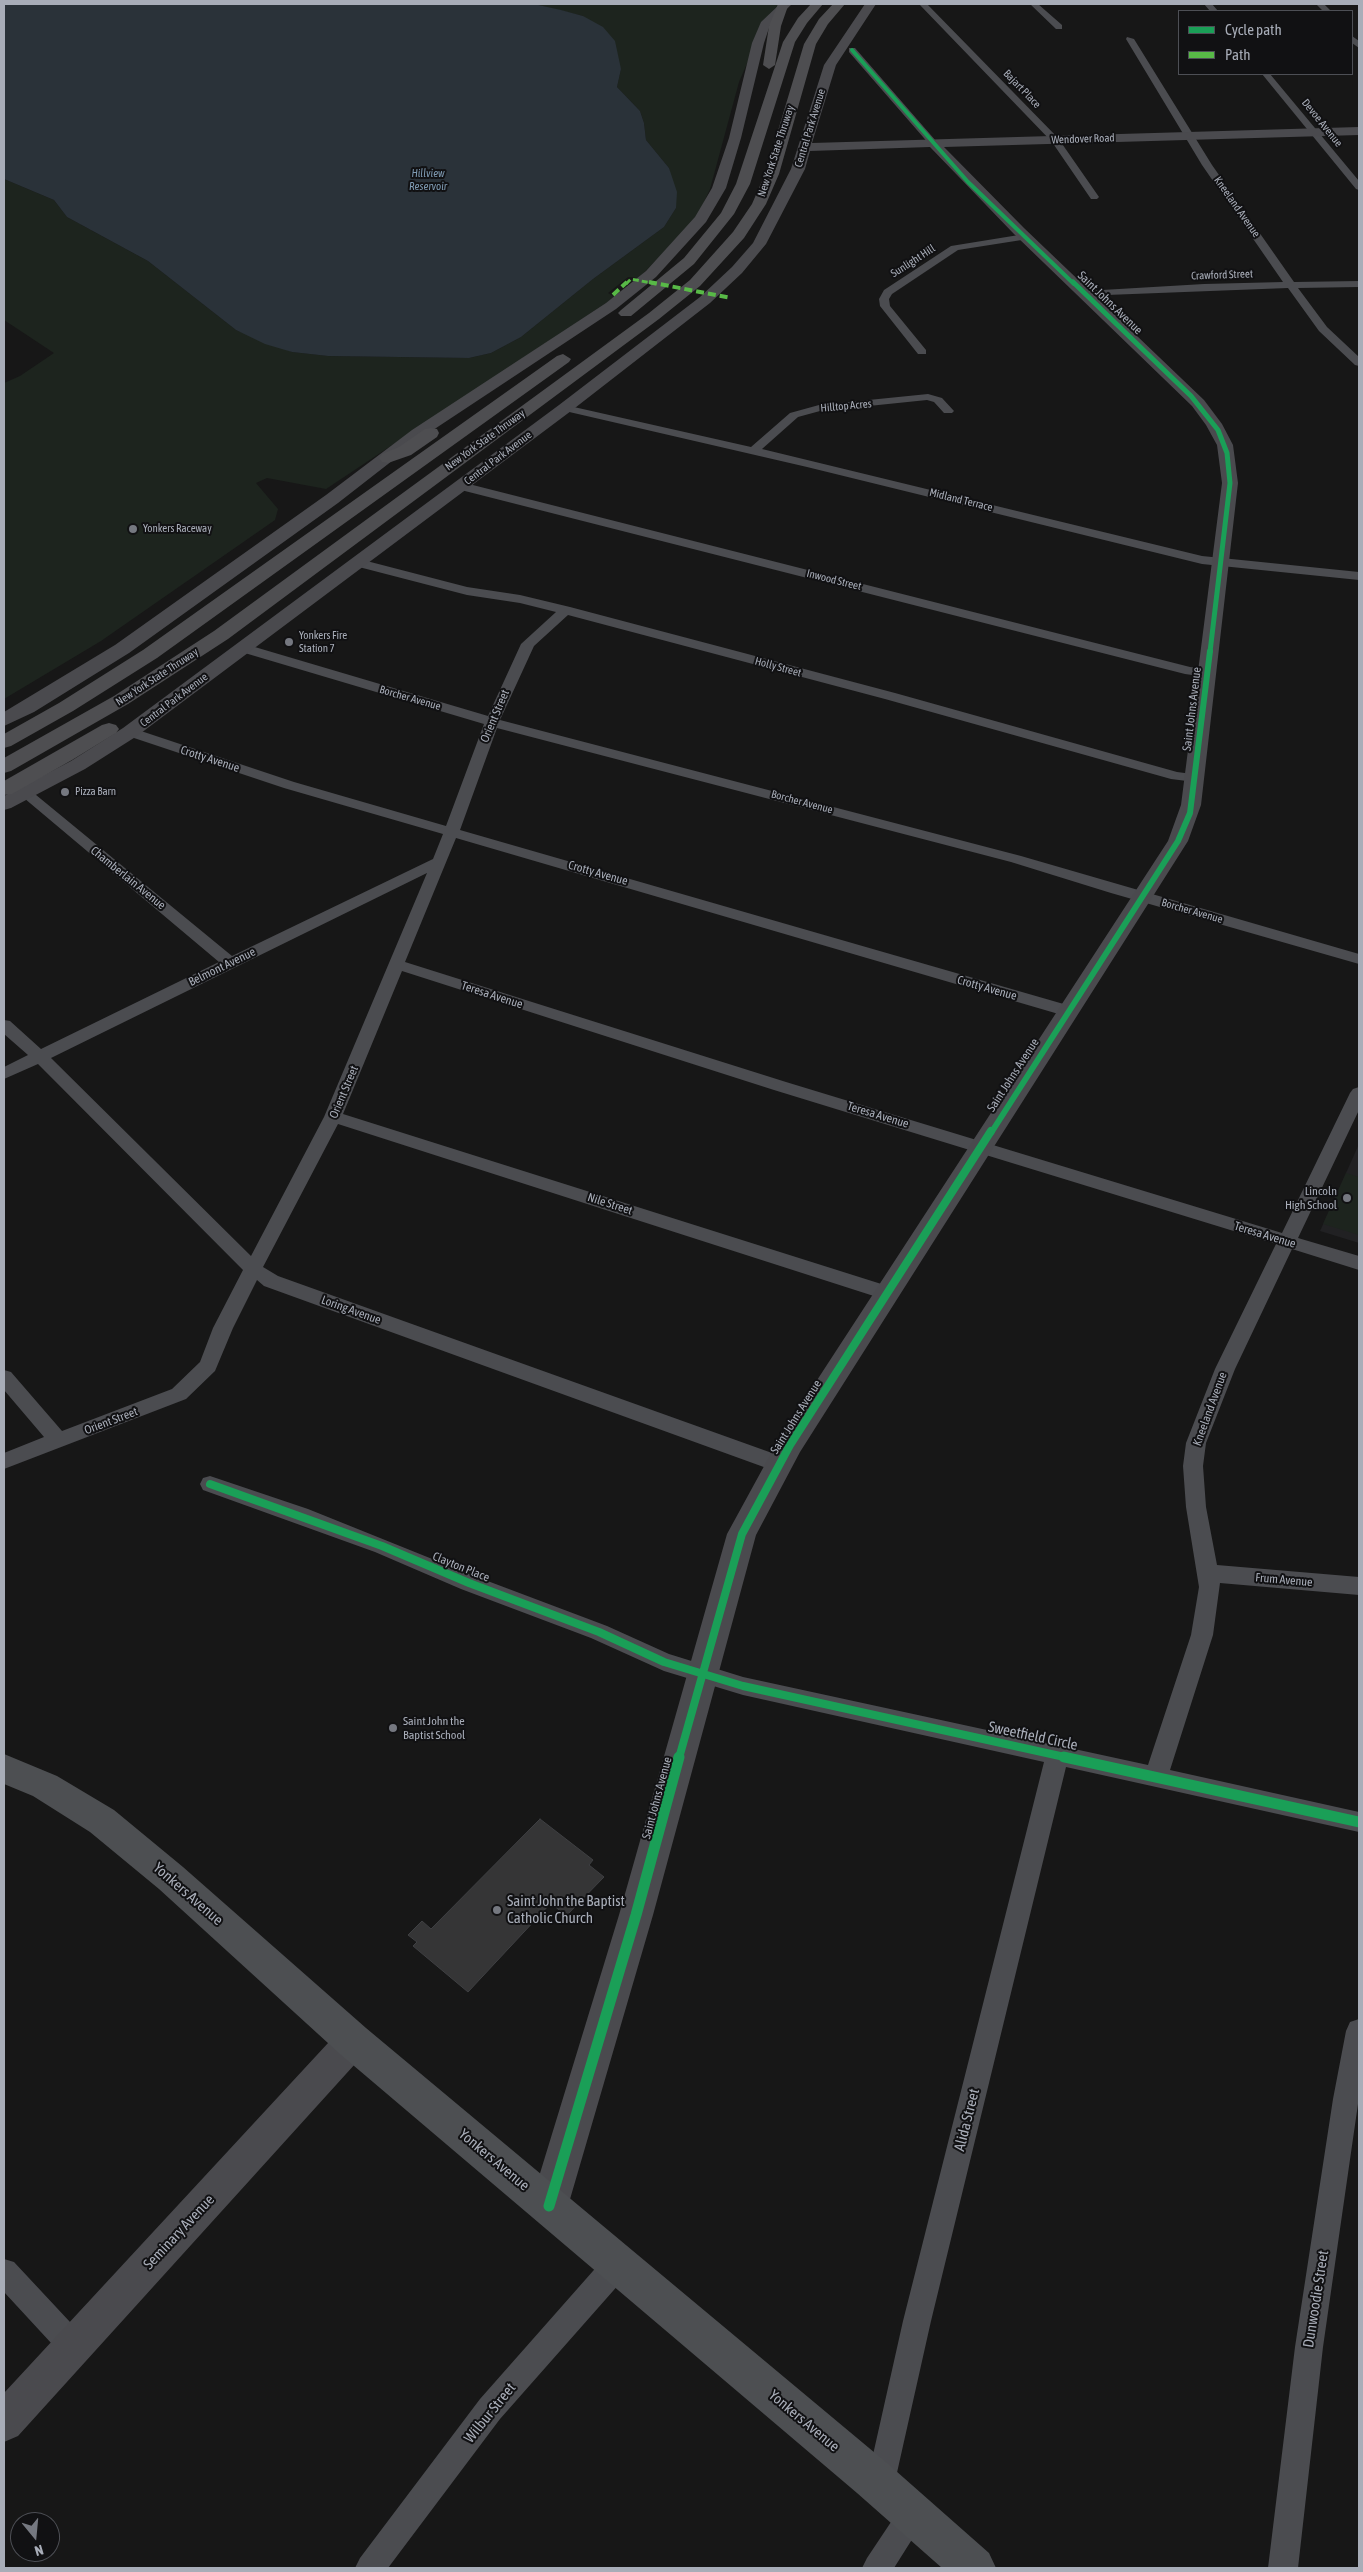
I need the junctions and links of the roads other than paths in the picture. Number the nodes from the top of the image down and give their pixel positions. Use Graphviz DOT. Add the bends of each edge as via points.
graph roads {
  1 [pos="817,4"];
  2 [pos="839,4"];
  3 [pos="870,4"];
  4 [pos="923,4"];
  5 [pos="1034,4"];
  6 [pos="784,5"];
  7 [pos="1059,27"];
  8 [pos="1130,39"];
  9 [pos="852,50"];
  10 [pos="824,51"];
  11 [pos="1267,75"];
  12 [pos="788,118"];
  13 [pos="763,121"];
  14 [pos="1359,132"];
  15 [pos="1315,133"];
  16 [pos="1189,136"];
  17 [pos="1055,140"];
  18 [pos="933,143"];
  19 [pos="806,147"];
  20 [pos="1359,187"];
  21 [pos="1094,197"];
  22 [pos="1025,237"];
  23 [pos="1359,284"];
  24 [pos="1292,286"];
  25 [pos="1085,294"];
  26 [pos="609,326"];
  27 [pos="922,352"];
  28 [pos="1359,363"];
  29 [pos="565,408"];
  30 [pos="948,411"];
  31 [pos="753,451"];
  32 [pos="388,458"];
  33 [pos="461,486"];
  34 [pos="1221,561"];
  35 [pos="359,563"];
  36 [pos="1359,576"];
  37 [pos="565,610"];
  38 [pos="221,635"];
  39 [pos="243,648"];
  40 [pos="1207,673"];
  41 [pos="4,720"];
  42 [pos="492,722"];
  43 [pos="130,732"];
  44 [pos="4,742"];
  45 [pos="4,767"];
  46 [pos="1195,778"];
  47 [pos="4,789"];
  48 [pos="25,793"];
  49 [pos="4,804"];
  50 [pos="452,832"];
  51 [pos="440,861"];
  52 [pos="1141,897"];
  53 [pos="1359,959"];
  54 [pos="230,962"];
  55 [pos="398,965"];
  56 [pos="1068,1011"];
  57 [pos="4,1025"];
  58 [pos="40,1057"];
  59 [pos="4,1074"];
  60 [pos="1359,1092"];
  61 [pos="333,1118"];
  62 [pos="981,1146"];
  63 [pos="1287,1242"];
  64 [pos="1359,1263"];
  65 [pos="252,1269"];
  66 [pos="887,1293"];
  67 [pos="4,1377"];
  68 [pos="59,1441"];
  69 [pos="4,1461"];
  70 [pos="779,1464"];
  71 [pos="210,1484"];
  72 [pos="1209,1573"];
  73 [pos="1359,1586"];
  74 [pos="702,1673"];
  75 [pos="1057,1756"];
  76 [pos="4,1769"];
  77 [pos="1156,1777"];
  78 [pos="1359,1822"];
  79 [pos="1359,2032"];
  80 [pos="353,2041"];
  81 [pos="549,2206"];
  82 [pos="618,2264"];
  83 [pos="4,2272"];
  84 [pos="74,2347"];
  85 [pos="4,2422"];
  86 [pos="880,2486"];
  87 [pos="913,2514"];
  88 [pos="370,2568"];
  89 [pos="877,2568"];
  90 [pos="974,2568"];
  91 [pos="1283,2568"];
  1 -- 13 [label="highway, New York State Thruway" via="802,20 789,42"];
  2 -- 12 [label="highway, New York State Thruway" via="822,22 810,44"];
  3 -- 19 [label="main road, Central Park Avenue" via="830,65 816,103"];
  4 -- 17 [label="street, Bajart Place"];
  5 -- 7 [label="street"];
  6 -- 13 [label="highway" via="775,26 766,77"];
  6 -- 32 [label="main road" via="765,24 758,43 719,188 701,219 682,242 651,274 610,306 418,433"];
  8 -- 16 [label="street, Kneeland Avenue"];
  9 -- 18 [label="street, Saint Johns Avenue"];
  10 -- 12 [label="highway"];
  11 -- 15 [label="street, Devoe Avenue"];
  12 -- 38 [label="highway, New York State Thruway" via="772,174 759,204 731,245 695,283"];
  13 -- 26 [label="highway, New York State Thruway" via="743,184 716,229 672,277"];
  14 -- 15 [label="main road, Wendover Road"];
  15 -- 16 [label="main road, Wendover Road"];
  15 -- 20 [label="street, Devoe Avenue"];
  16 -- 17 [label="main road, Wendover Road"];
  16 -- 24 [label="street, Kneeland Avenue"];
  17 -- 18 [label="main road, Wendover Road"];
  17 -- 21 [label="street, Bajart Place"];
  18 -- 19 [label="main road, Wendover Road"];
  18 -- 22 [label="main road, Saint Johns Avenue"];
  19 -- 29 [label="main road, Central Park Avenue" via="759,244 737,270 705,300"];
  22 -- 25 [label="main road, Saint Johns Avenue"];
  22 -- 27 [label="street, Sunlight Hill" via="955,248 888,292 885,306"];
  23 -- 24 [label="street, Crawford Street"];
  24 -- 25 [label="street, Crawford Street"];
  24 -- 28 [label="street, Kneeland Avenue" via="1323,329"];
  25 -- 34 [label="main road, Saint Johns Avenue" via="1191,396 1218,430 1230,472"];
  29 -- 31 [label="street, Midland Terrace"];
  29 -- 33 [label="main road, Central Park Avenue"];
  30 -- 31 [label="street, Hilltop Acres" via="938,400 928,397 819,408 794,415"];
  31 -- 34 [label="street, Midland Terrace" via="1202,560"];
  32 -- 41 [label="main road" via="122,649"];
  32 -- 44 [label="highway, New York State Thruway" via="405,451 539,364 575,351 150,654"];
  33 -- 35 [label="main road, Central Park Avenue"];
  33 -- 40 [label="street, Inwood Street"];
  34 -- 36 [label="street, Midland Terrace"];
  34 -- 40 [label="main road, Saint Johns Avenue"];
  35 -- 37 [label="street, Holly Street" via="467,591"];
  35 -- 39 [label="main road, Central Park Avenue"];
  37 -- 42 [label="street, Orient Street" via="528,644"];
  37 -- 46 [label="street, Holly Street" via="1176,776"];
  38 -- 45 [label="highway, New York State Thruway" via="121,700"];
  38 -- 47 [label="highway" via="199,663 120,722"];
  39 -- 42 [label="street, Borcher Avenue"];
  39 -- 43 [label="main road, Central Park Avenue"];
  40 -- 46 [label="main road, Saint Johns Avenue"];
  42 -- 50 [label="street, Orient Street"];
  42 -- 52 [label="street, Borcher Avenue" via="1006,856"];
  43 -- 48 [label="main road, Central Park Avenue"];
  43 -- 50 [label="street, Crotty Avenue" via="289,785"];
  46 -- 52 [label="main road, Saint Johns Avenue" via="1190,813 1183,832"];
  48 -- 49 [label="main road, Central Park Avenue"];
  48 -- 54 [label="street, Chamberlain Avenue"];
  50 -- 51 [label="street, Orient Street"];
  50 -- 56 [label="street, Crotty Avenue"];
  51 -- 54 [label="street, Belmont Avenue"];
  51 -- 55 [label="street, Orient Street"];
  52 -- 53 [label="street, Borcher Avenue"];
  52 -- 56 [label="main road, Saint Johns Avenue"];
  54 -- 58 [label="street, Belmont Avenue"];
  55 -- 61 [label="street, Orient Street"];
  55 -- 62 [label="street, Teresa Avenue"];
  56 -- 62 [label="main road, Saint Johns Avenue"];
  57 -- 58 [label="street, Loring Avenue"];
  58 -- 59 [label="street, Belmont Avenue"];
  58 -- 65 [label="street, Loring Avenue"];
  60 -- 63 [label="street, Kneeland Avenue"];
  61 -- 65 [label="street, Orient Street"];
  61 -- 66 [label="street, Nile Street"];
  62 -- 63 [label="street, Teresa Avenue"];
  62 -- 66 [label="main road, Saint Johns Avenue"];
  63 -- 64 [label="street, Teresa Avenue"];
  63 -- 72 [label="street, Kneeland Avenue" via="1225,1369 1196,1443 1193,1466 1196,1507"];
  65 -- 68 [label="street, Orient Street" via="208,1366 178,1394"];
  65 -- 70 [label="street, Loring Avenue" via="271,1281"];
  66 -- 70 [label="main road, Saint Johns Avenue"];
  67 -- 68 [label="street"];
  68 -- 69 [label="street, Orient Street"];
  70 -- 74 [label="main road, Saint Johns Avenue" via="742,1534"];
  71 -- 74 [label="street, Clayton Place" via="355,1536 469,1584 599,1632 664,1662"];
  72 -- 73 [label="street, Frum Avenue"];
  72 -- 77 [label="street, Kneeland Avenue" via="1210,1588 1202,1635"];
  74 -- 75 [label="street, Sweetfield Circle" via="743,1686"];
  74 -- 81 [label="main road, Saint Johns Avenue" via="638,1906"];
  75 -- 77 [label="street, Sweetfield Circle"];
  75 -- 86 [label="street, Alida Street" via="917,2321"];
  76 -- 80 [label="main road, Yonkers Avenue" via="46,1786 102,1821 171,1878"];
  77 -- 78 [label="street, Sweetfield Circle"];
  79 -- 91 [label="street, Dunwoodie Street" via="1309,2347"];
  80 -- 81 [label="main road, Yonkers Avenue"];
  80 -- 84 [label="main road, Seminary Avenue"];
  81 -- 82 [label="main road, Yonkers Avenue"];
  82 -- 86 [label="main road, Yonkers Avenue"];
  82 -- 88 [label="street, Wilbur Street" via="490,2410"];
  83 -- 84 [label="street"];
  84 -- 85 [label="main road, Seminary Avenue"];
  86 -- 87 [label="main road, Yonkers Avenue"];
  87 -- 89 [label="street"];
  87 -- 90 [label="main road, Yonkers Avenue"];
}
